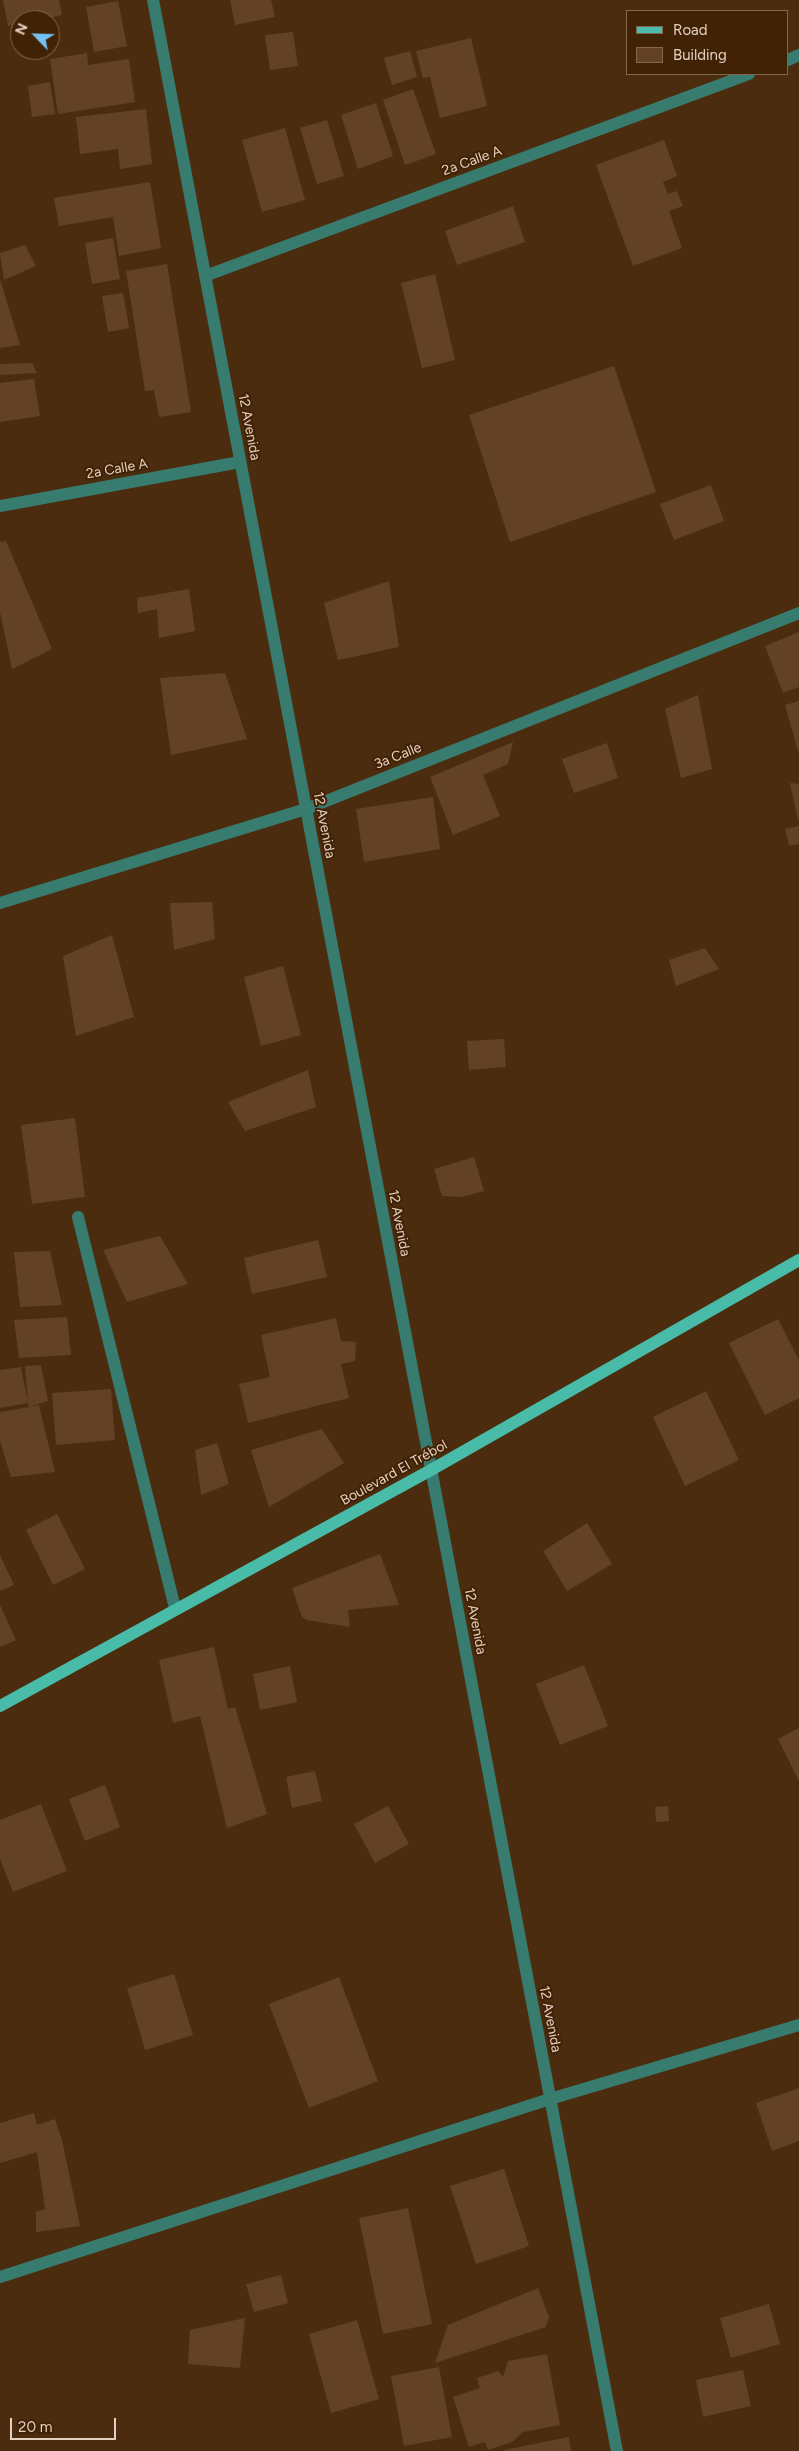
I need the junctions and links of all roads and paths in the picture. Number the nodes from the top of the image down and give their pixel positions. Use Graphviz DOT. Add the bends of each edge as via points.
graph roads {
  1 [pos="152,0"];
  2 [pos="747,75"];
  3 [pos="205,276"];
  4 [pos="240,462"];
  5 [pos="0,506"];
  6 [pos="799,613"];
  7 [pos="306,809"];
  8 [pos="0,903"];
  9 [pos="78,1217"];
  10 [pos="799,1260"];
  11 [pos="431,1470"];
  12 [pos="175,1608"];
  13 [pos="0,1706"];
  14 [pos="799,2025"];
  15 [pos="550,2099"];
  16 [pos="0,2277"];
  17 [pos="617,2451"];
  1 -- 3 [label="street, 12 Avenida"];
  2 -- 3 [label="street, 2a Calle A"];
  3 -- 4 [label="street, 12 Avenida"];
  4 -- 5 [label="street, 2a Calle A"];
  4 -- 7 [label="street, 12 Avenida"];
  6 -- 7 [label="street, 3a Calle"];
  7 -- 8 [label="street, 3a Calle"];
  7 -- 11 [label="street, 12 Avenida"];
  9 -- 12 [label="street"];
  10 -- 11 [label="main road, Boulevard El Trébol"];
  11 -- 12 [label="main road, Boulevard El Trébol"];
  11 -- 15 [label="street, 12 Avenida"];
  12 -- 13 [label="main road, Boulevard El Trébol"];
  14 -- 15 [label="street"];
  15 -- 16 [label="street"];
  15 -- 17 [label="street, 12 Avenida"];
}
